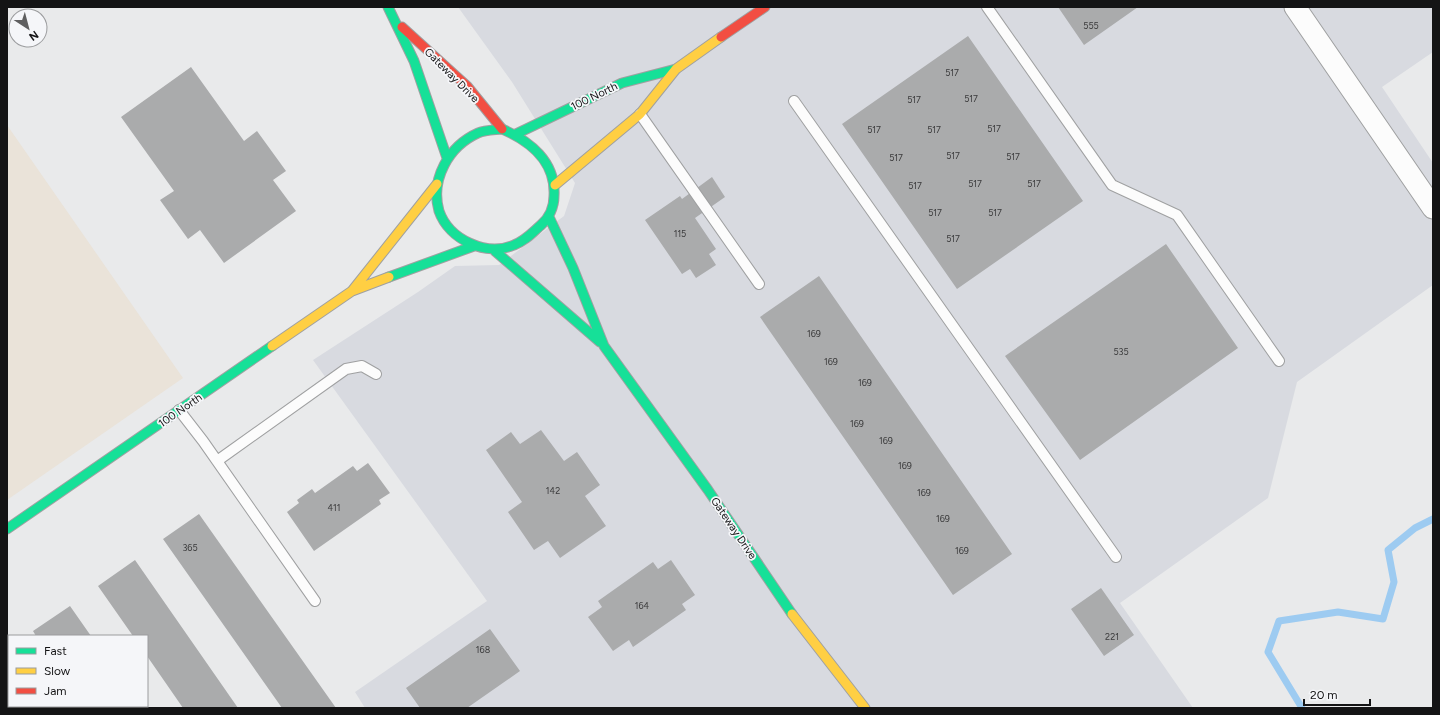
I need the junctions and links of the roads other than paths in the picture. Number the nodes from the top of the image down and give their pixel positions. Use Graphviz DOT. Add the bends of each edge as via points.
graph roads {
  1 [pos="388,7"];
  2 [pos="765,7"];
  3 [pos="986,7"];
  4 [pos="1295,7"];
  5 [pos="398,23"];
  6 [pos="676,69"];
  7 [pos="794,101"];
  8 [pos="640,114"];
  9 [pos="502,129"];
  10 [pos="516,134"];
  11 [pos="446,158"];
  12 [pos="437,184"];
  13 [pos="555,185"];
  14 [pos="1433,208"];
  15 [pos="549,217"];
  16 [pos="474,246"];
  17 [pos="495,250"];
  18 [pos="759,284"];
  19 [pos="352,291"];
  20 [pos="604,346"];
  21 [pos="1279,361"];
  22 [pos="376,374"];
  23 [pos="179,410"];
  24 [pos="217,461"];
  25 [pos="7,529"];
  26 [pos="1116,557"];
  27 [pos="315,601"];
  28 [pos="865,708"];
  1 -- 5 [label="main road, Gateway Drive"];
  2 -- 6 [label="main road, 100 North"];
  3 -- 21 [label="lane" via="1112,185 1177,216"];
  4 -- 14 [label="street"];
  5 -- 9 [label="main road, Gateway Drive" via="467,86"];
  5 -- 11 [label="main road, Gateway Drive" via="431,109"];
  6 -- 8 [label="main road, 100 North"];
  6 -- 10 [label="main road, 100 North" via="622,83"];
  7 -- 26 [label="lane"];
  8 -- 13 [label="main road, 100 North"];
  8 -- 18 [label="lane"];
  9 -- 10 [label="main road"];
  9 -- 11 [label="main road" via="480,132 461,143"];
  10 -- 13 [label="main road" via="537,149 550,167"];
  11 -- 12 [label="main road"];
  12 -- 16 [label="main road" via="440,212 455,234"];
  12 -- 19 [label="main road, 100 North"];
  13 -- 15 [label="main road" via="554,203"];
  15 -- 17 [label="main road" via="533,234 516,246"];
  15 -- 20 [label="main road, Gateway Drive" via="573,268"];
  16 -- 17 [label="main road"];
  16 -- 19 [label="main road, 100 North"];
  17 -- 20 [label="main road, Gateway Drive"];
  19 -- 23 [label="main road, 100 North"];
  20 -- 28 [label="main road, Gateway Drive" via="708,490 797,621"];
  22 -- 24 [label="lane" via="362,366 346,369"];
  23 -- 24 [label="lane"];
  23 -- 25 [label="main road, 100 North"];
  24 -- 27 [label="lane"];
}
